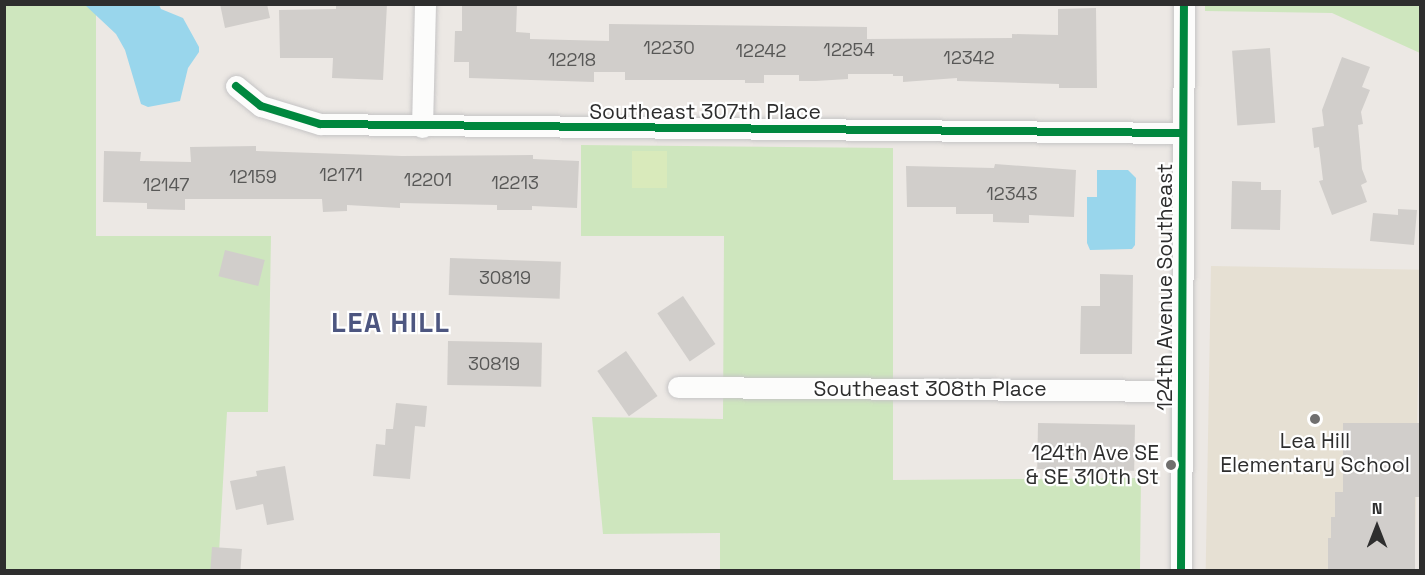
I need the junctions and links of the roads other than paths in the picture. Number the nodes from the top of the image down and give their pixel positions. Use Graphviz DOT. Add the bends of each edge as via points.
graph roads {
  1 [pos="425,4"];
  2 [pos="1184,4"];
  3 [pos="236,86"];
  4 [pos="422,127"];
  5 [pos="1184,133"];
  6 [pos="678,387"];
  7 [pos="1182,391"];
  8 [pos="1181,570"];
  1 -- 4 [label="street"];
  2 -- 5 [label="street, 124th Avenue Southeast"];
  3 -- 4 [label="street, Southeast 307th Place" via="261,106 320,124"];
  4 -- 5 [label="street, Southeast 307th Place"];
  5 -- 7 [label="street, 124th Avenue Southeast"];
  6 -- 7 [label="street, Southeast 308th Place"];
  7 -- 8 [label="street, 124th Avenue Southeast"];
}
